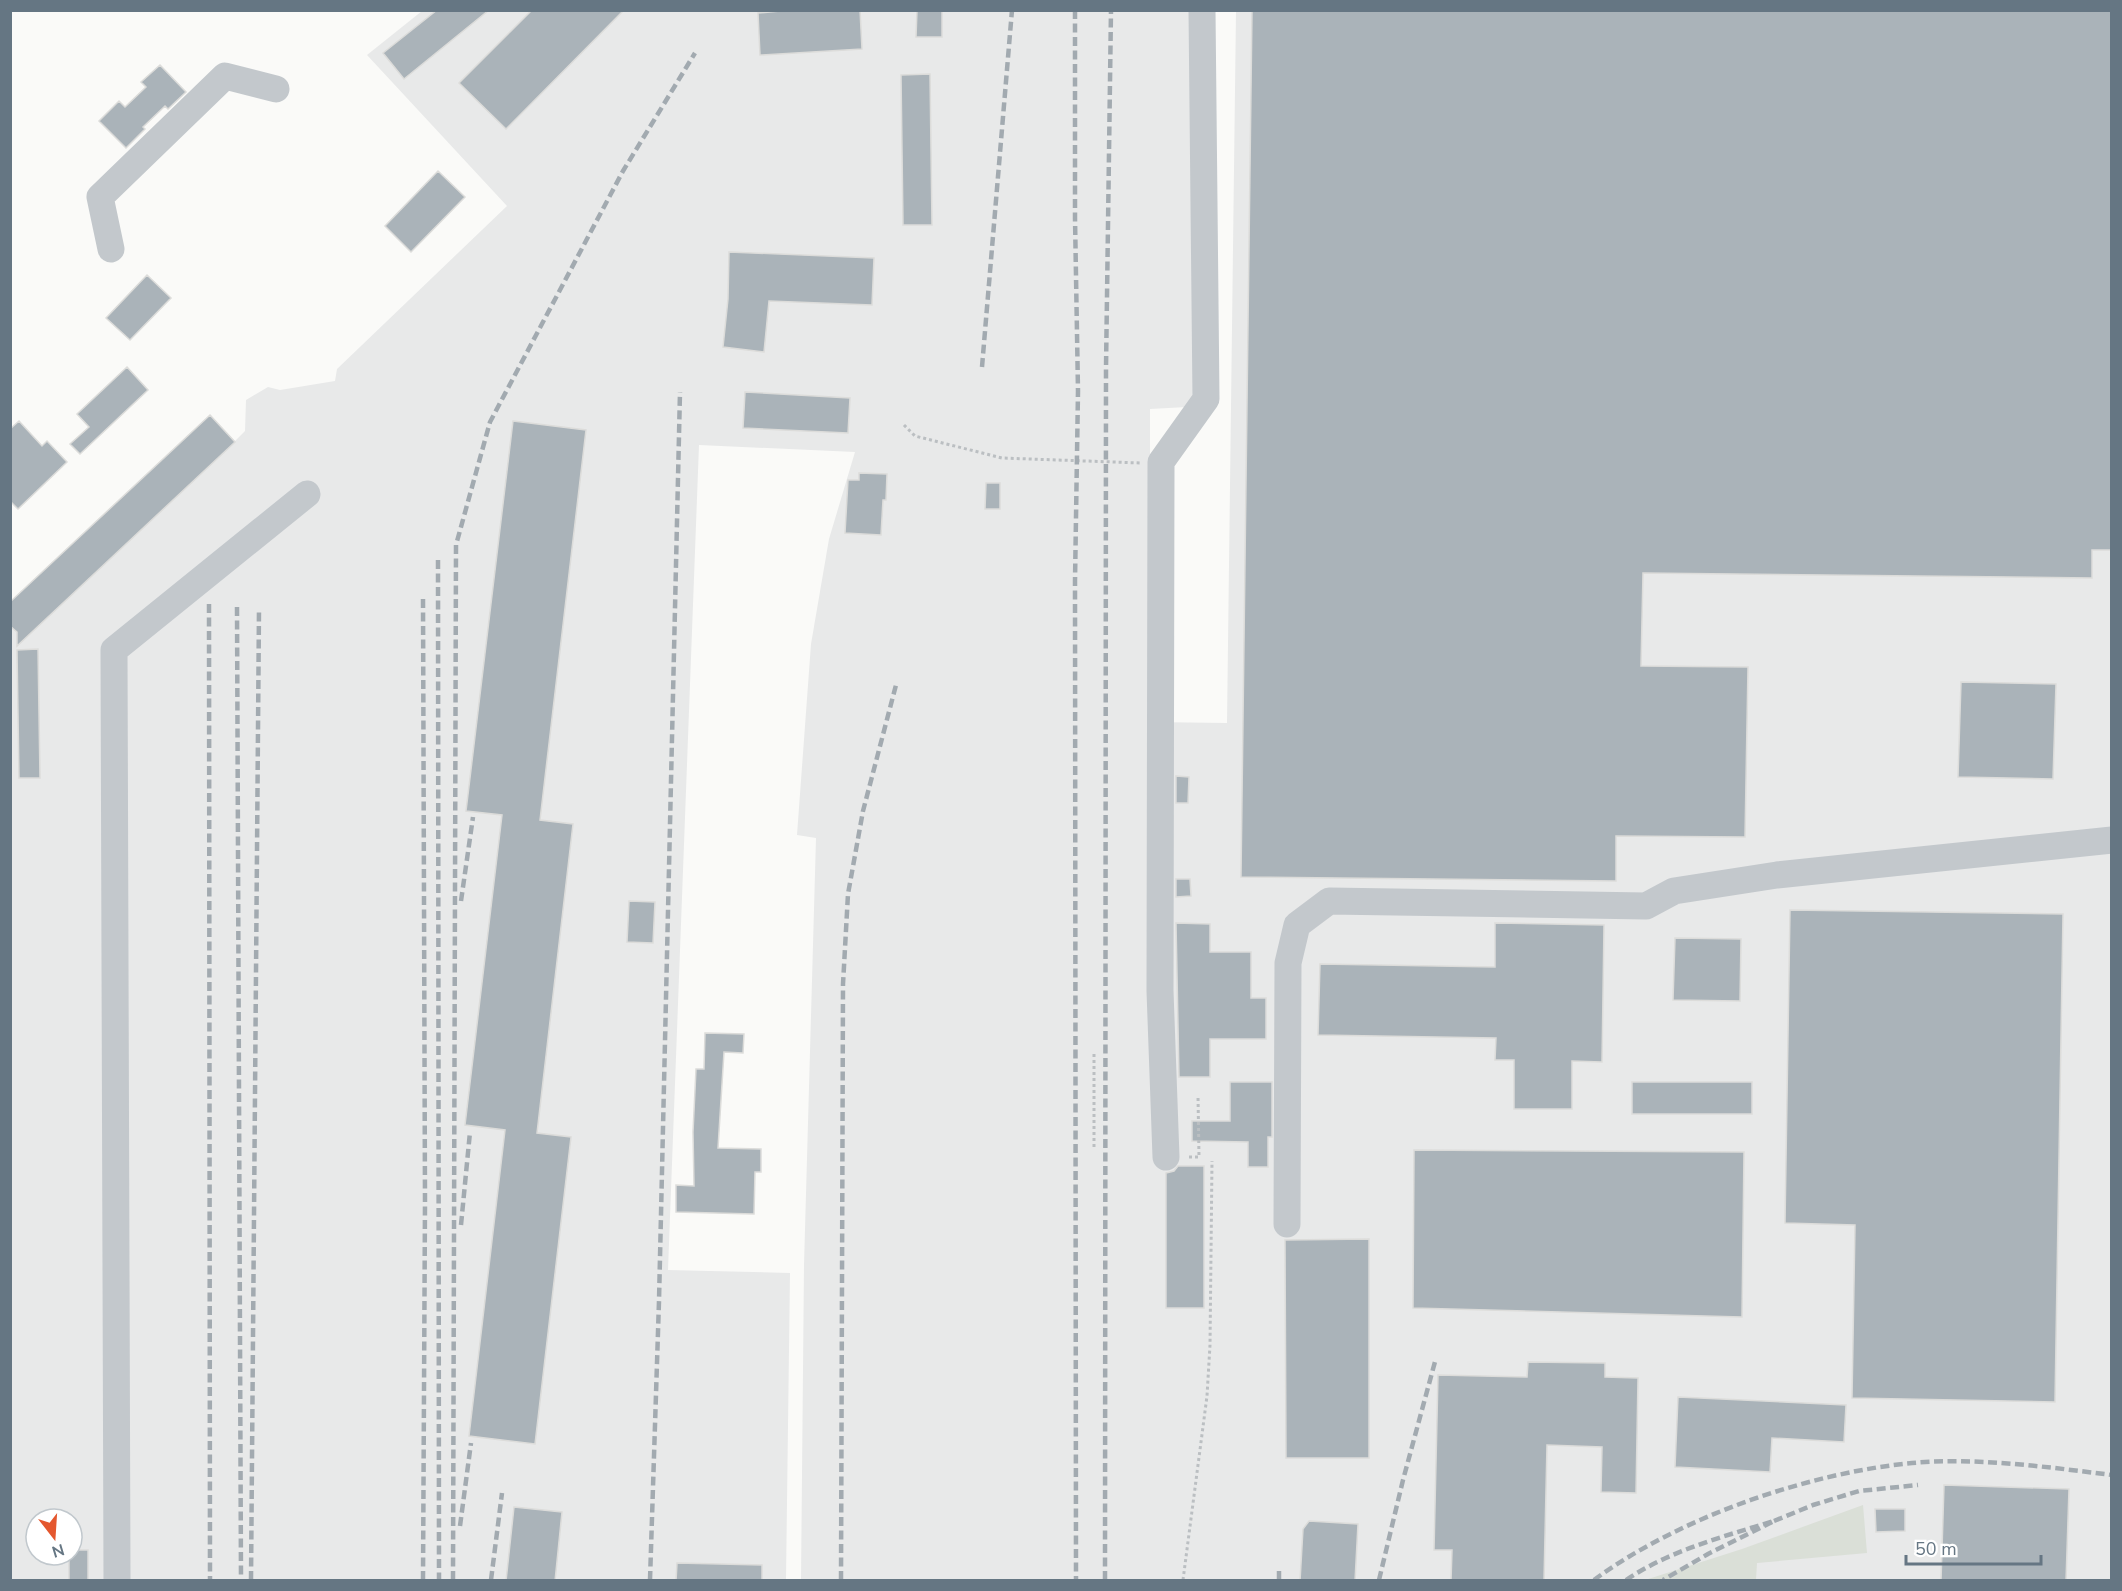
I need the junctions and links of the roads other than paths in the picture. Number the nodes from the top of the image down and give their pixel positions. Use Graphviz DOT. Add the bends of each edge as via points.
graph roads {
  1 [pos="1202,10"];
  2 [pos="276,89"];
  3 [pos="111,249"];
  4 [pos="307,494"];
  5 [pos="2112,840"];
  6 [pos="1166,1157"];
  7 [pos="1287,1224"];
  8 [pos="117,1581"];
  1 -- 6 [label="street" via="1206,399 1161,462 1160,991"];
  2 -- 3 [label="street" via="225,76 100,197"];
  4 -- 8 [label="street" via="114,650"];
  5 -- 7 [label="street" via="1777,875 1674,891 1646,906 1329,901 1297,925 1288,963"];
}
